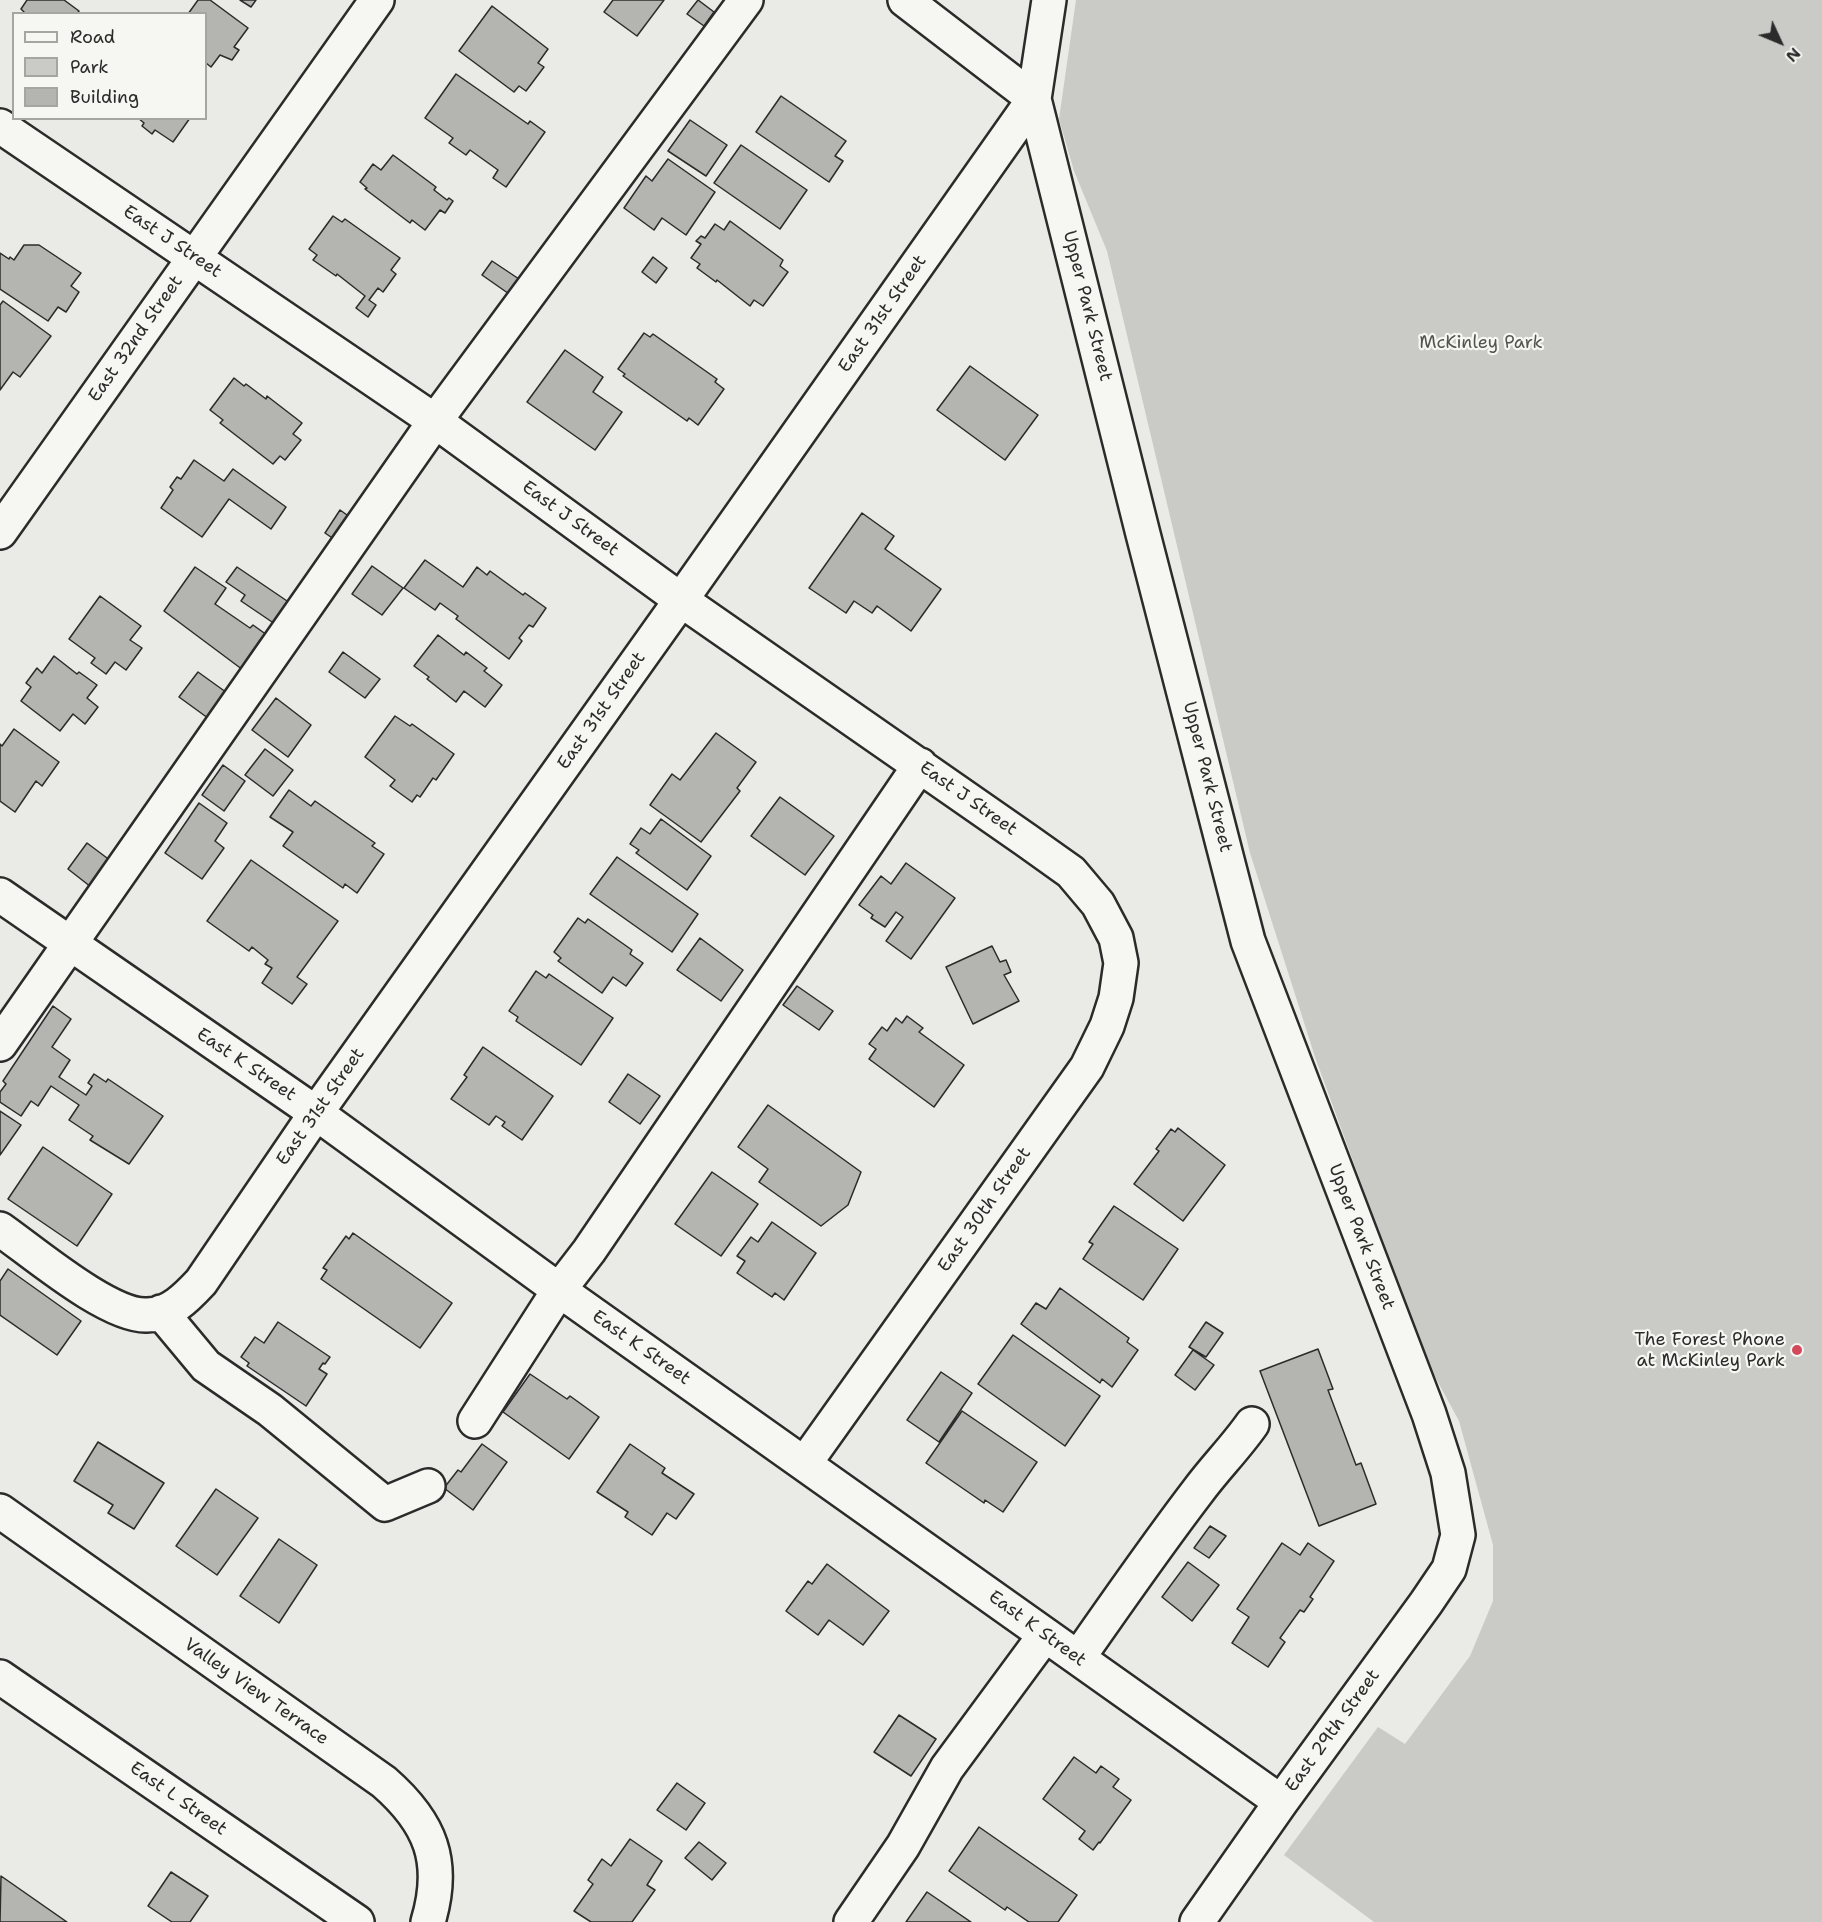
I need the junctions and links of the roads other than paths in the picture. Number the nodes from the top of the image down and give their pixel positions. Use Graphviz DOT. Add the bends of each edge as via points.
graph roads {
  1 [pos="377,0"];
  2 [pos="746,0"];
  3 [pos="905,0"];
  4 [pos="1049,0"];
  5 [pos="1034,99"];
  6 [pos="0,126"];
  7 [pos="194,256"];
  8 [pos="435,422"];
  9 [pos="0,532"];
  10 [pos="681,600"];
  11 [pos="920,765"];
  12 [pos="0,895"];
  13 [pos="1116,938"];
  14 [pos="71,945"];
  15 [pos="0,1044"];
  16 [pos="316,1113"];
  17 [pos="0,1229"];
  18 [pos="559,1290"];
  19 [pos="161,1312"];
  20 [pos="476,1421"];
  21 [pos="1252,1424"];
  22 [pos="805,1463"];
  23 [pos="428,1486"];
  24 [pos="0,1511"];
  25 [pos="1458,1535"];
  26 [pos="1045,1635"];
  27 [pos="1078,1659"];
  28 [pos="0,1677"];
  29 [pos="1281,1802"];
  30 [pos="357,1922"];
  31 [pos="428,1922"];
  32 [pos="852,1922"];
  33 [pos="1197,1922"];
  1 -- 7 [label="street, East 32nd Street"];
  2 -- 8 [label="street"];
  3 -- 5 [label="street"];
  4 -- 5 [label="street, Upper Park Street"];
  5 -- 10 [label="street, East 31st Street"];
  5 -- 25 [label="street, Upper Park Street" via="1248,941 1429,1414 1448,1473"];
  6 -- 7 [label="street, East J Street"];
  7 -- 8 [label="street, East J Street"];
  7 -- 9 [label="street, East 32nd Street"];
  8 -- 10 [label="street, East J Street"];
  8 -- 14 [label="street"];
  10 -- 11 [label="street, East J Street"];
  10 -- 16 [label="street, East 31st Street"];
  11 -- 13 [label="street, East J Street" via="1071,872 1098,904"];
  11 -- 18 [label="street"];
  12 -- 14 [label="street, East K Street"];
  13 -- 22 [label="street, East 30th Street" via="1121,963 1116,998 1087,1067"];
  14 -- 15 [label="street"];
  14 -- 16 [label="street, East K Street"];
  16 -- 18 [label="street, East K Street"];
  16 -- 19 [label="street, East 31st Street" via="201,1282 177,1304"];
  17 -- 19 [label="street" via="102,1302 131,1314 147,1316"];
  18 -- 20 [label="street"];
  18 -- 22 [label="street, East K Street"];
  19 -- 23 [label="street" via="206,1366 270,1410 385,1504"];
  21 -- 27 [label="street" via="1200,1488"];
  22 -- 26 [label="street, East K Street"];
  24 -- 31 [label="street, Valley View Terrace" via="403,1798 426,1832 432,1853 436,1881"];
  25 -- 29 [label="street, East 29th Street" via="1449,1569"];
  26 -- 27 [label="street, East K Street"];
  26 -- 32 [label="street" via="947,1768 903,1846"];
  27 -- 29 [label="street, East K Street"];
  28 -- 30 [label="street, East L Street"];
  29 -- 33 [label="street, East 29th Street"];
}
